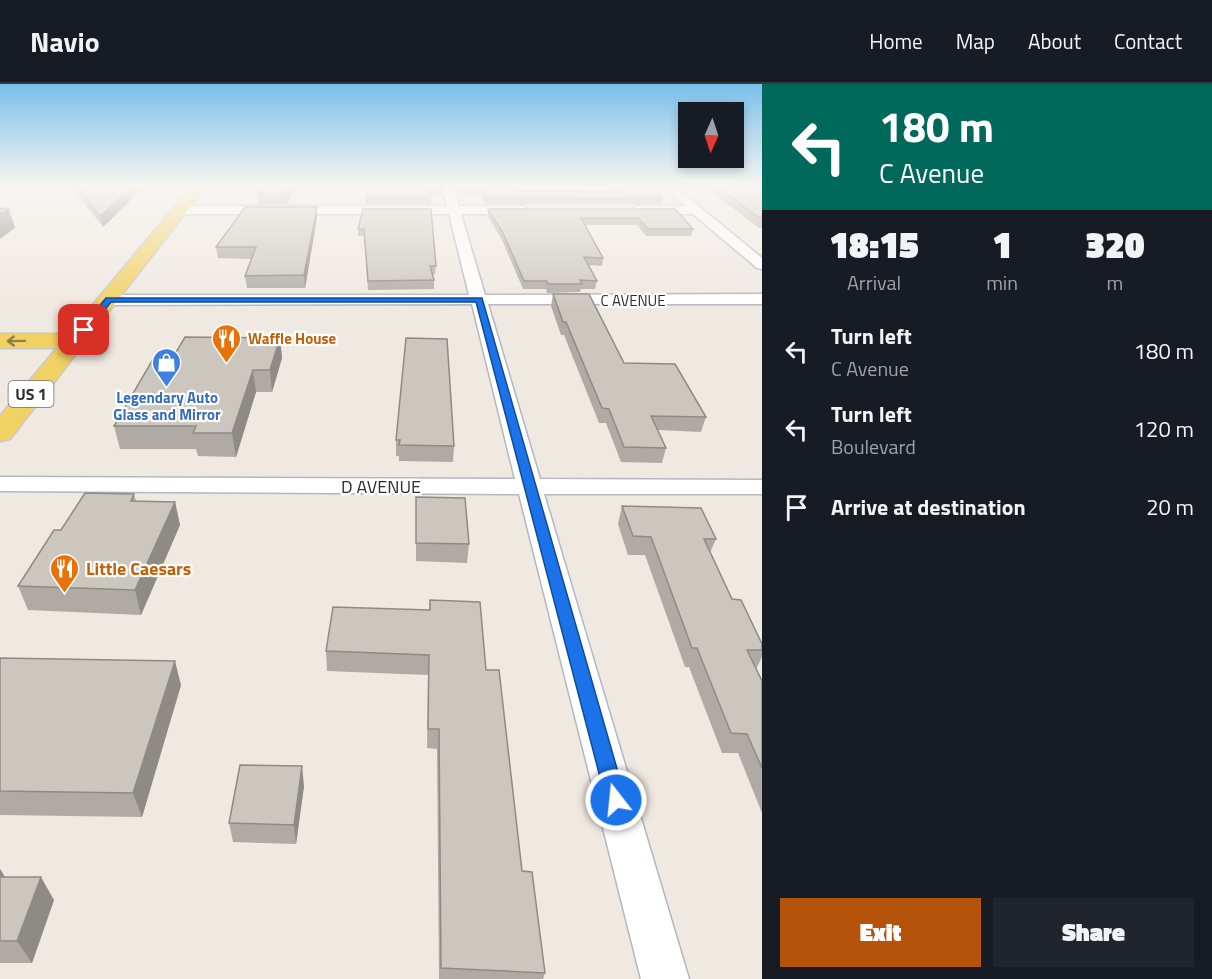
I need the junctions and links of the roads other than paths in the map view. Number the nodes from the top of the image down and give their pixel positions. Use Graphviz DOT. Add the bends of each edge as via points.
graph roads {
  1 [pos="167,227"];
  2 [pos="459,227"];
  3 [pos="716,227"];
  4 [pos="762,265"];
  5 [pos="762,299"];
  6 [pos="108,300"];
  7 [pos="480,300"];
  8 [pos="0,341"];
  9 [pos="68,348"];
  10 [pos="0,357"];
  11 [pos="0,433"];
  12 [pos="0,484"];
  13 [pos="529,486"];
  14 [pos="762,487"];
  15 [pos="665,979"];
  1 -- 6 [label="main road, US 1"];
  2 -- 7 [label="street"];
  3 -- 4 [label="street"];
  5 -- 7 [label="street, C AVENUE"];
  6 -- 7 [label="street, C AVENUE"];
  6 -- 9 [label="main road, US 1"];
  7 -- 13 [label="street"];
  9 -- 8 [label="main road, one-way"];
  9 -- 10 [label="main road"];
  9 -- 11 [label="main road, US 1"];
  12 -- 13 [label="street, D AVENUE"];
  13 -- 14 [label="street, D AVENUE"];
  13 -- 15 [label="street"];
}
